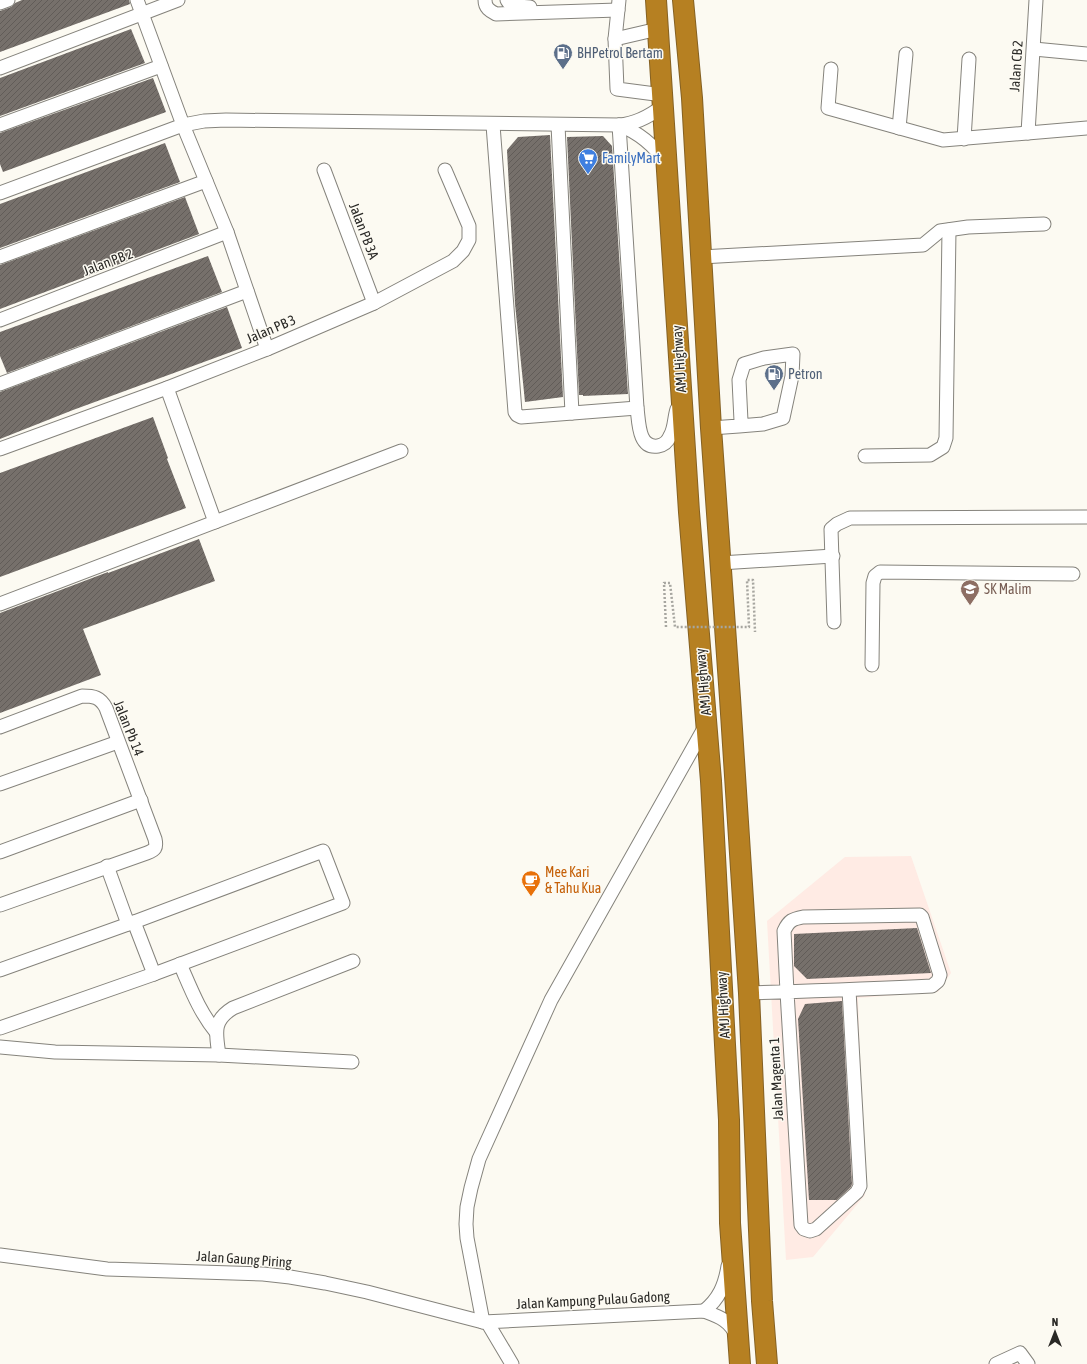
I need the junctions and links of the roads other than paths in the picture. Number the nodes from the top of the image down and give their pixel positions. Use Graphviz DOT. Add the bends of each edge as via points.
graph roads {
  1 [pos="8,0"];
  2 [pos="137,0"];
  3 [pos="178,0"];
  4 [pos="485,0"];
  5 [pos="507,0"];
  6 [pos="656,0"];
  7 [pos="684,0"];
  8 [pos="1036,0"];
  9 [pos="0,3"];
  10 [pos="619,5"];
  11 [pos="586,6"];
  12 [pos="142,14"];
  13 [pos="658,29"];
  14 [pos="616,39"];
  15 [pos="1034,49"];
  16 [pos="906,54"];
  17 [pos="1087,54"];
  18 [pos="969,59"];
  19 [pos="161,66"];
  20 [pos="0,68"];
  21 [pos="831,68"];
  22 [pos="663,101"];
  23 [pos="0,125"];
  24 [pos="182,125"];
  25 [pos="494,125"];
  26 [pos="558,125"];
  27 [pos="619,125"];
  28 [pos="899,128"];
  29 [pos="1087,128"];
  30 [pos="1028,133"];
  31 [pos="964,139"];
  32 [pos="667,164"];
  33 [pos="324,170"];
  34 [pos="445,170"];
  35 [pos="206,181"];
  36 [pos="0,193"];
  37 [pos="1044,224"];
  38 [pos="949,230"];
  39 [pos="227,232"];
  40 [pos="0,257"];
  41 [pos="701,257"];
  42 [pos="247,291"];
  43 [pos="374,302"];
  44 [pos="0,320"];
  45 [pos="267,349"];
  46 [pos="0,384"];
  47 [pos="167,388"];
  48 [pos="682,405"];
  49 [pos="637,408"];
  50 [pos="572,413"];
  51 [pos="739,426"];
  52 [pos="711,428"];
  53 [pos="0,449"];
  54 [pos="400,451"];
  55 [pos="865,456"];
  56 [pos="1087,517"];
  57 [pos="215,522"];
  58 [pos="833,556"];
  59 [pos="720,563"];
  60 [pos="1073,574"];
  61 [pos="0,604"];
  62 [pos="834,622"];
  63 [pos="872,665"];
  64 [pos="706,723"];
  65 [pos="0,727"];
  66 [pos="118,742"];
  67 [pos="0,784"];
  68 [pos="140,800"];
  69 [pos="0,852"];
  70 [pos="107,866"];
  71 [pos="0,906"];
  72 [pos="131,923"];
  73 [pos="353,961"];
  74 [pos="180,964"];
  75 [pos="0,970"];
  76 [pos="154,974"];
  77 [pos="849,990"];
  78 [pos="787,992"];
  79 [pos="749,993"];
  80 [pos="0,1028"];
  81 [pos="216,1032"];
  82 [pos="0,1047"];
  83 [pos="219,1055"];
  84 [pos="352,1062"];
  85 [pos="732,1247"];
  86 [pos="0,1255"];
  87 [pos="704,1311"];
  88 [pos="485,1322"];
  89 [pos="738,1340"];
  90 [pos="512,1364"];
  91 [pos="740,1364"];
  92 [pos="767,1364"];
  93 [pos="996,1364"];
  94 [pos="1028,1364"];
  1 -- 9 [label="street"];
  2 -- 12 [label="street"];
  3 -- 12 [label="street"];
  4 -- 11 [label="street" via="489,10 496,14"];
  5 -- 11 [label="street" via="518,6"];
  6 -- 13 [label="highway, AMJ Highway"];
  7 -- 41 [label="highway, AMJ Highway"];
  8 -- 15 [label="street, Jalan CB 2"];
  10 -- 11 [label="street"];
  10 -- 14 [label="street"];
  12 -- 19 [label="street"];
  12 -- 20 [label="street"];
  13 -- 14 [label="street"];
  13 -- 22 [label="highway, AMJ Highway"];
  14 -- 22 [label="street" via="617,89"];
  15 -- 17 [label="street"];
  15 -- 30 [label="street, Jalan CB 2"];
  16 -- 28 [label="street"];
  18 -- 31 [label="street"];
  19 -- 23 [label="street"];
  19 -- 24 [label="street"];
  21 -- 28 [label="street" via="828,108"];
  22 -- 27 [label="street" via="641,120"];
  22 -- 32 [label="highway, AMJ Highway"];
  24 -- 25 [label="street" via="226,120"];
  24 -- 35 [label="street"];
  24 -- 36 [label="street"];
  25 -- 26 [label="street"];
  25 -- 50 [label="street" via="515,412 521,417"];
  26 -- 27 [label="street"];
  26 -- 50 [label="street"];
  27 -- 32 [label="street" via="642,136"];
  27 -- 49 [label="street"];
  28 -- 31 [label="street" via="943,140"];
  29 -- 30 [label="street"];
  30 -- 31 [label="street"];
  32 -- 48 [label="highway, AMJ Highway"];
  33 -- 43 [label="street, Jalan PB 3A"];
  34 -- 43 [label="street, Jalan PB 3" via="469,226 468,240 463,251 453,261"];
  35 -- 39 [label="street"];
  35 -- 40 [label="street"];
  37 -- 38 [label="street"];
  38 -- 41 [label="street" via="940,231 923,245"];
  38 -- 55 [label="street" via="946,438 943,447 930,455"];
  39 -- 42 [label="street"];
  39 -- 44 [label="street, Jalan PB 2"];
  41 -- 52 [label="highway, AMJ Highway"];
  42 -- 45 [label="street"];
  42 -- 46 [label="street"];
  43 -- 45 [label="street, Jalan PB 3"];
  45 -- 47 [label="street, Jalan PB 3"];
  47 -- 53 [label="street, Jalan PB 3"];
  47 -- 57 [label="street"];
  48 -- 49 [label="street" via="675,414 670,437 661,445 654,446 647,445 643,440"];
  48 -- 64 [label="highway, AMJ Highway"];
  49 -- 50 [label="street"];
  51 -- 51 [label="street" via="739,380 744,364 793,354 792,376 783,418 763,424"];
  51 -- 52 [label="street"];
  52 -- 59 [label="highway, AMJ Highway"];
  54 -- 57 [label="street"];
  56 -- 58 [label="street" via="850,518 831,529"];
  57 -- 61 [label="street"];
  58 -- 59 [label="street"];
  58 -- 62 [label="street"];
  59 -- 79 [label="highway, AMJ Highway"];
  60 -- 63 [label="street" via="880,572 875,576 873,583"];
  64 -- 85 [label="highway, AMJ Highway" via="712,781"];
  64 -- 88 [label="street" via="551,1000 479,1159 467,1207 466,1224"];
  65 -- 66 [label="street, Jalan Pb 14" via="82,696 93,696 102,701 106,708"];
  66 -- 67 [label="street"];
  66 -- 68 [label="street, Jalan Pb 14"];
  68 -- 69 [label="street"];
  68 -- 70 [label="street, Jalan Pb 14" via="155,839 154,850"];
  70 -- 71 [label="street"];
  70 -- 72 [label="street"];
  72 -- 74 [label="street" via="323,852 343,903"];
  72 -- 75 [label="street"];
  72 -- 76 [label="street"];
  73 -- 81 [label="street" via="233,1008 221,1018"];
  74 -- 76 [label="street"];
  74 -- 81 [label="street" via="205,1019"];
  76 -- 80 [label="street"];
  77 -- 78 [label="street"];
  77 -- 78 [label="street, Jalan Magenta 1" via="932,986 938,981 940,975 920,915 793,919 784,931"];
  77 -- 78 [label="street, Jalan Magenta 1" via="860,1186 857,1192 816,1229 810,1230 804,1230 800,1225"];
  78 -- 79 [label="street"];
  79 -- 92 [label="highway, AMJ Highway"];
  81 -- 83 [label="street"];
  82 -- 83 [label="street" via="55,1052"];
  83 -- 84 [label="street"];
  85 -- 87 [label="street" via="720,1293 714,1303"];
  85 -- 89 [label="highway, AMJ Highway"];
  86 -- 88 [label="street, Jalan Gaung Piring" via="107,1269 290,1277 367,1292"];
  87 -- 88 [label="street, Jalan Kampung Pulau Gadong"];
  87 -- 89 [label="street" via="726,1321 733,1328"];
  88 -- 90 [label="street"];
  89 -- 91 [label="highway, AMJ Highway"];
  93 -- 94 [label="street" via="1020,1353"];
}
